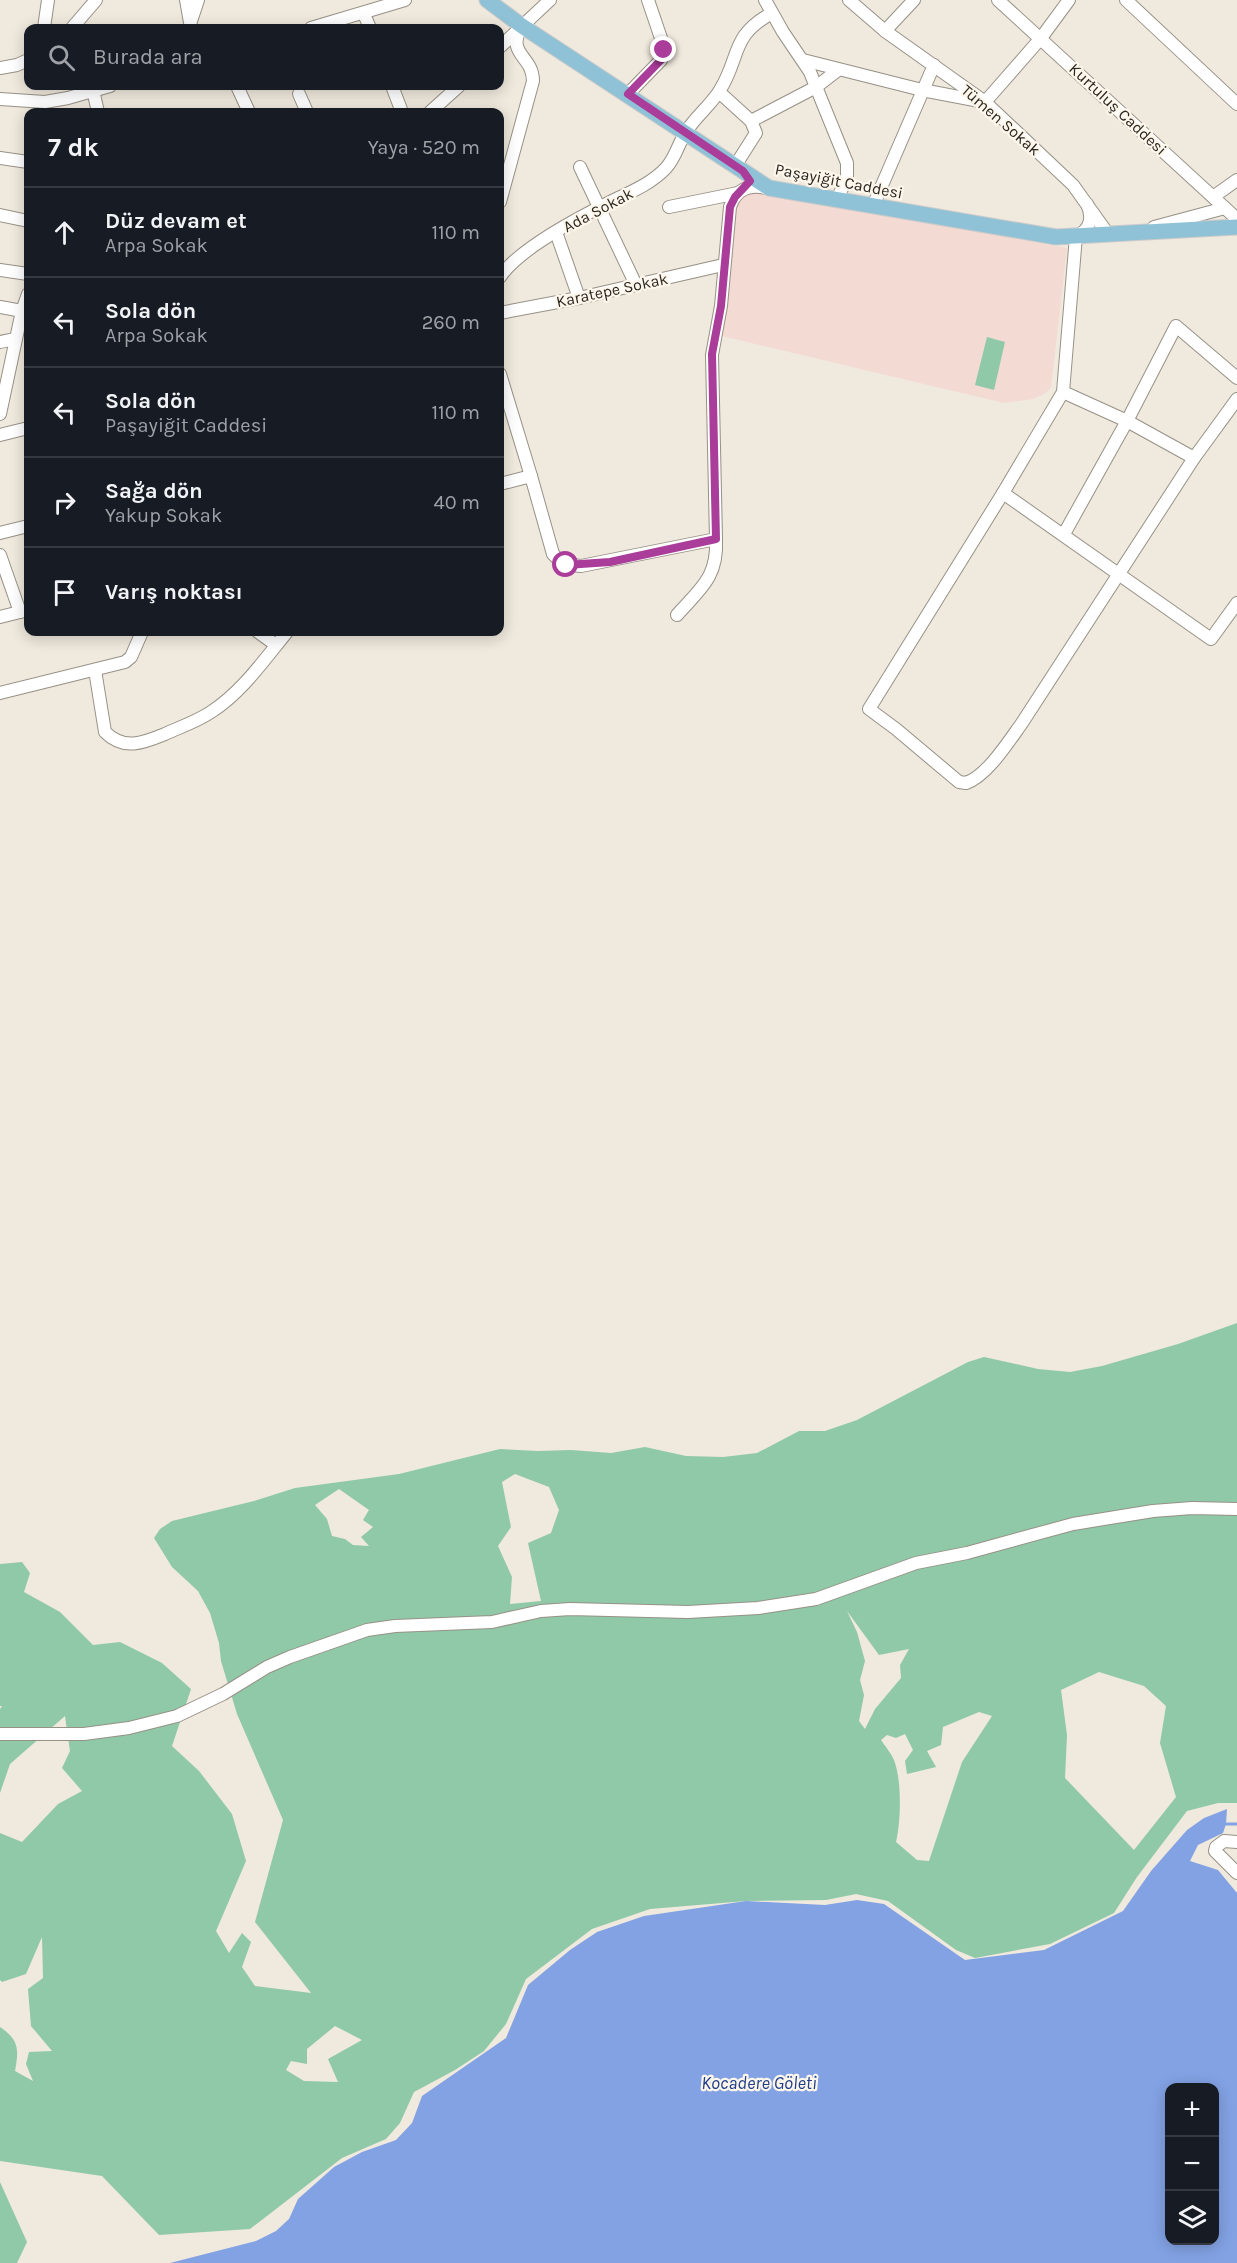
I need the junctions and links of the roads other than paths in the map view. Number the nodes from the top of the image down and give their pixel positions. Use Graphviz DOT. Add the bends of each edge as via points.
graph roads {
  1 [pos="48,0"];
  2 [pos="96,0"];
  3 [pos="186,0"];
  4 [pos="198,0"];
  5 [pos="405,0"];
  6 [pos="550,0"];
  7 [pos="648,0"];
  8 [pos="765,0"];
  9 [pos="849,0"];
  10 [pos="914,0"];
  11 [pos="998,0"];
  12 [pos="1069,0"];
  13 [pos="1126,0"];
  14 [pos="492,1"];
  15 [pos="772,13"];
  16 [pos="364,14"];
  17 [pos="45,24"];
  18 [pos="75,24"];
  19 [pos="190,24"];
  20 [pos="191,24"];
  21 [pos="326,24"];
  22 [pos="368,24"];
  23 [pos="522,26"];
  24 [pos="885,31"];
  25 [pos="1041,38"];
  26 [pos="504,43"];
  27 [pos="803,60"];
  28 [pos="24,62"];
  29 [pos="934,65"];
  30 [pos="0,68"];
  31 [pos="838,70"];
  32 [pos="816,87"];
  33 [pos="93,90"];
  34 [pos="239,90"];
  35 [pos="394,90"];
  36 [pos="455,90"];
  37 [pos="922,90"];
  38 [pos="719,92"];
  39 [pos="299,94"];
  40 [pos="628,94"];
  41 [pos="0,99"];
  42 [pos="985,102"];
  43 [pos="1237,104"];
  44 [pos="45,107"];
  45 [pos="97,108"];
  46 [pos="247,108"];
  47 [pos="305,108"];
  48 [pos="400,108"];
  49 [pos="434,108"];
  50 [pos="751,121"];
  51 [pos="685,133"];
  52 [pos="0,158"];
  53 [pos="24,161"];
  54 [pos="580,167"];
  55 [pos="739,168"];
  56 [pos="1237,180"];
  57 [pos="504,188"];
  58 [pos="769,188"];
  59 [pos="741,191"];
  60 [pos="1214,197"];
  61 [pos="837,200"];
  62 [pos="1087,204"];
  63 [pos="873,206"];
  64 [pos="600,207"];
  65 [pos="669,207"];
  66 [pos="1225,208"];
  67 [pos="0,215"];
  68 [pos="1237,219"];
  69 [pos="24,220"];
  70 [pos="1237,227"];
  71 [pos="556,232"];
  72 [pos="1126,233"];
  73 [pos="1108,234"];
  74 [pos="1076,236"];
  75 [pos="723,265"];
  76 [pos="0,270"];
  77 [pos="24,273"];
  78 [pos="504,273"];
  79 [pos="636,285"];
  80 [pos="579,298"];
  81 [pos="24,305"];
  82 [pos="0,307"];
  83 [pos="504,310"];
  84 [pos="22,311"];
  85 [pos="15,339"];
  86 [pos="0,342"];
  87 [pos="1237,378"];
  88 [pos="504,387"];
  89 [pos="3,388"];
  90 [pos="1063,392"];
  91 [pos="1237,399"];
  92 [pos="0,414"];
  93 [pos="1127,421"];
  94 [pos="24,429"];
  95 [pos="0,435"];
  96 [pos="1194,458"];
  97 [pos="531,476"];
  98 [pos="504,483"];
  99 [pos="1003,493"];
  100 [pos="24,527"];
  101 [pos="0,532"];
  102 [pos="1064,534"];
  103 [pos="716,539"];
  104 [pos="0,555"];
  105 [pos="1118,574"];
  106 [pos="1237,603"];
  107 [pos="24,611"];
  108 [pos="677,615"];
  109 [pos="0,617"];
  110 [pos="140,636"];
  111 [pos="264,636"];
  112 [pos="284,636"];
  113 [pos="276,645"];
  114 [pos="95,670"];
  115 [pos="0,693"];
  116 [pos="1237,1509"];
  117 [pos="0,1734"];
  118 [pos="1237,1842"];
  119 [pos="1237,1873"];
  1 -- 17 [label="street"];
  2 -- 18 [label="street"];
  3 -- 19 [label="street"];
  4 -- 20 [label="street"];
  5 -- 16 [label="street"];
  6 -- 23 [label="street"];
  7 -- 40 [label="street" via="664,53"];
  8 -- 15 [label="street"];
  9 -- 24 [label="street, Tümen Sokak"];
  10 -- 24 [label="street"];
  11 -- 25 [label="street, Kurtuluş Caddesi"];
  12 -- 25 [label="street"];
  13 -- 43 [label="street"];
  14 -- 23 [label="main road, Paşayiğit Caddesi"];
  15 -- 27 [label="street"];
  15 -- 38 [label="street, Ada Sokak" via="754,23 744,36"];
  16 -- 21 [label="street"];
  16 -- 22 [label="street"];
  23 -- 26 [label="street"];
  23 -- 40 [label="main road, Paşayiğit Caddesi"];
  23 -- 57 [label="street" via="516,47 532,70 534,81"];
  24 -- 29 [label="street, Tümen Sokak"];
  25 -- 42 [label="street"];
  25 -- 60 [label="street, Kurtuluş Caddesi"];
  27 -- 31 [label="street"];
  27 -- 32 [label="street"];
  28 -- 30 [label="street"];
  29 -- 37 [label="street"];
  29 -- 42 [label="street, Tümen Sokak"];
  31 -- 32 [label="street"];
  31 -- 37 [label="street"];
  32 -- 50 [label="street"];
  32 -- 61 [label="street" via="848,167"];
  33 -- 44 [label="street"];
  33 -- 45 [label="street"];
  34 -- 46 [label="street"];
  35 -- 48 [label="street"];
  36 -- 49 [label="street"];
  37 -- 42 [label="street"];
  37 -- 63 [label="street"];
  38 -- 50 [label="street"];
  38 -- 51 [label="street, Ada Sokak"];
  39 -- 47 [label="street"];
  40 -- 51 [label="main road, Paşayiğit Caddesi"];
  41 -- 44 [label="street"];
  42 -- 62 [label="street, Tümen Sokak"];
  50 -- 55 [label="street" via="756,133"];
  51 -- 55 [label="main road, Paşayiğit Caddesi"];
  51 -- 64 [label="street, Ada Sokak" via="672,160 657,176"];
  52 -- 53 [label="street"];
  54 -- 64 [label="street"];
  55 -- 58 [label="main road, Paşayiğit Caddesi"];
  55 -- 59 [label="street" via="750,181"];
  56 -- 60 [label="street"];
  58 -- 59 [label="street" via="753,186"];
  58 -- 61 [label="main road, Paşayiğit Caddesi"];
  59 -- 65 [label="street"];
  59 -- 75 [label="street" via="730,207"];
  60 -- 66 [label="street, Kurtuluş Caddesi"];
  61 -- 63 [label="main road, Paşayiğit Caddesi"];
  62 -- 73 [label="street, Tümen Sokak"];
  62 -- 74 [label="street" via="1089,225"];
  63 -- 74 [label="main road, Paşayiğit Caddesi" via="1035,234"];
  64 -- 71 [label="street, Ada Sokak"];
  64 -- 79 [label="street"];
  66 -- 68 [label="street, Kurtuluş Caddesi"];
  66 -- 72 [label="street"];
  67 -- 69 [label="street"];
  70 -- 72 [label="main road, Paşayiğit Caddesi"];
  71 -- 78 [label="street, Ada Sokak"];
  71 -- 80 [label="street"];
  72 -- 73 [label="main road, Paşayiğit Caddesi"];
  73 -- 74 [label="main road, Paşayiğit Caddesi"];
  74 -- 90 [label="street"];
  75 -- 79 [label="street, Karatepe Sokak"];
  75 -- 103 [label="street" via="721,306 712,354"];
  76 -- 77 [label="street"];
  79 -- 80 [label="street, Karatepe Sokak"];
  80 -- 83 [label="street, Karatepe Sokak"];
  81 -- 84 [label="street"];
  82 -- 84 [label="street"];
  84 -- 85 [label="street"];
  85 -- 86 [label="street"];
  85 -- 89 [label="street"];
  87 -- 93 [label="street" via="1176,326"];
  88 -- 97 [label="street"];
  89 -- 92 [label="street"];
  90 -- 93 [label="street"];
  90 -- 99 [label="street"];
  91 -- 96 [label="street"];
  93 -- 96 [label="street"];
  93 -- 102 [label="street"];
  94 -- 95 [label="street"];
  96 -- 105 [label="street"];
  97 -- 98 [label="street"];
  97 -- 103 [label="street" via="553,554 562,564 602,563"];
  99 -- 102 [label="street"];
  99 -- 105 [label="street" via="869,709 953,778 972,781 1002,750"];
  100 -- 101 [label="street"];
  102 -- 105 [label="street"];
  103 -- 108 [label="street" via="711,574"];
  104 -- 107 [label="street"];
  105 -- 106 [label="street" via="1211,639"];
  107 -- 109 [label="street"];
  110 -- 114 [label="street" via="128,661"];
  111 -- 113 [label="street"];
  112 -- 113 [label="street"];
  113 -- 114 [label="street" via="220,706 195,721 136,745 120,742 105,732"];
  114 -- 115 [label="street"];
  116 -- 117 [label="street" via="1153,1511 1073,1524 916,1563 816,1599 758,1608 688,1612 570,1609 492,1622 367,1630 267,1667 177,1716 84,1734"];
  118 -- 119 [label="street" via="1224,1841 1215,1851"];
}
